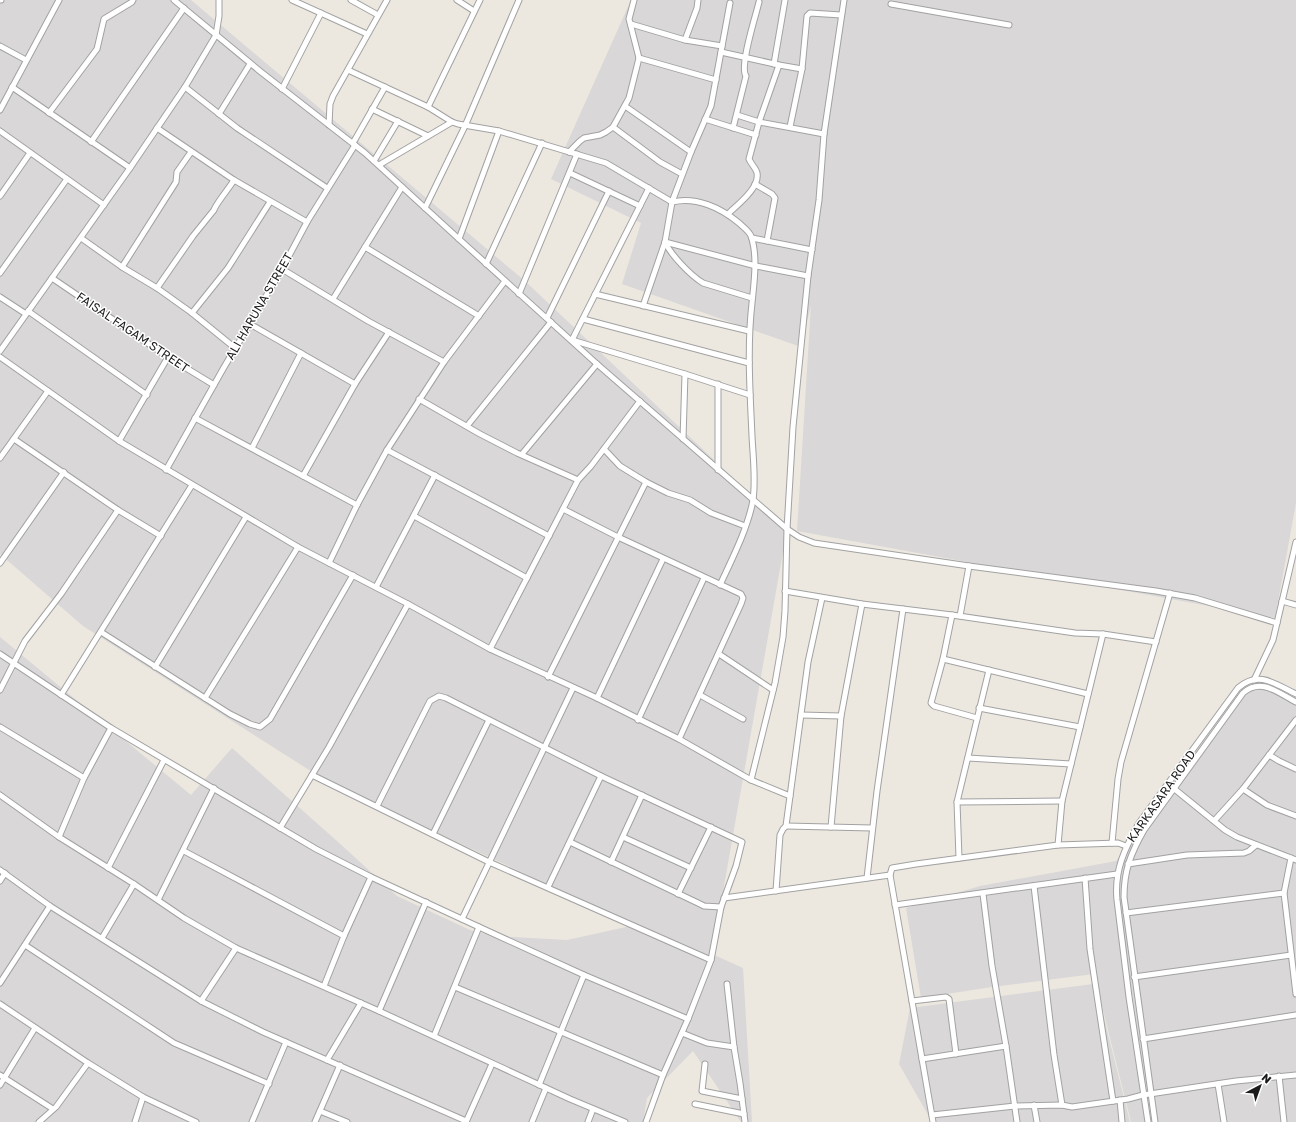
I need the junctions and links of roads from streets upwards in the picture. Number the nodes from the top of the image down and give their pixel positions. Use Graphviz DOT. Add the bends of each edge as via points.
graph roads {
  1 [pos="59,0"];
  2 [pos="133,0"];
  3 [pos="174,0"];
  4 [pos="219,0"];
  5 [pos="292,0"];
  6 [pos="351,0"];
  7 [pos="387,0"];
  8 [pos="456,0"];
  9 [pos="480,0"];
  10 [pos="519,0"];
  11 [pos="634,0"];
  12 [pos="698,0"];
  13 [pos="844,0"];
  14 [pos="785,1"];
  15 [pos="759,2"];
  16 [pos="730,3"];
  17 [pos="891,4"];
  18 [pos="184,8"];
  19 [pos="474,10"];
  20 [pos="321,13"];
  21 [pos="378,15"];
  22 [pos="841,15"];
  23 [pos="631,24"];
  24 [pos="1009,25"];
  25 [pos="367,34"];
  26 [pos="216,35"];
  27 [pos="685,40"];
  28 [pos="0,46"];
  29 [pos="721,49"];
  30 [pos="639,58"];
  31 [pos="745,58"];
  32 [pos="26,60"];
  33 [pos="250,64"];
  34 [pos="776,65"];
  35 [pos="802,69"];
  36 [pos="348,70"];
  37 [pos="716,80"];
  38 [pos="12,87"];
  39 [pos="185,87"];
  40 [pos="385,87"];
  41 [pos="282,89"];
  42 [pos="625,106"];
  43 [pos="428,107"];
  44 [pos="372,109"];
  45 [pos="0,110"];
  46 [pos="49,113"];
  47 [pos="219,114"];
  48 [pos="737,115"];
  49 [pos="706,119"];
  50 [pos="398,121"];
  51 [pos="452,122"];
  52 [pos="759,122"];
  53 [pos="329,125"];
  54 [pos="465,126"];
  55 [pos="613,127"];
  56 [pos="790,127"];
  57 [pos="157,128"];
  58 [pos="734,128"];
  59 [pos="0,131"];
  60 [pos="499,131"];
  61 [pos="824,134"];
  62 [pos="756,135"];
  63 [pos="428,136"];
  64 [pos="91,142"];
  65 [pos="542,143"];
  66 [pos="354,144"];
  67 [pos="191,152"];
  68 [pos="569,152"];
  69 [pos="691,152"];
  70 [pos="30,153"];
  71 [pos="577,154"];
  72 [pos="374,161"];
  73 [pos="379,165"];
  74 [pos="130,168"];
  75 [pos="570,173"];
  76 [pos="682,174"];
  77 [pos="67,179"];
  78 [pos="234,180"];
  79 [pos="755,184"];
  80 [pos="402,187"];
  81 [pos="327,188"];
  82 [pos="649,188"];
  83 [pos="609,191"];
  84 [pos="0,196"];
  85 [pos="270,202"];
  86 [pos="672,202"];
  87 [pos="104,205"];
  88 [pos="640,206"];
  89 [pos="425,208"];
  90 [pos="728,214"];
  91 [pos="307,222"];
  92 [pos="81,238"];
  93 [pos="752,238"];
  94 [pos="459,239"];
  95 [pos="767,241"];
  96 [pos="665,242"];
  97 [pos="365,247"];
  98 [pos="812,250"];
  99 [pos="486,264"];
  100 [pos="756,266"];
  101 [pos="122,267"];
  102 [pos="282,269"];
  103 [pos="0,273"];
  104 [pos="808,276"];
  105 [pos="52,278"];
  106 [pos="505,281"];
  107 [pos="157,288"];
  108 [pos="519,294"];
  109 [pos="595,294"];
  110 [pos="0,297"];
  111 [pos="752,298"];
  112 [pos="332,299"];
  113 [pos="643,306"];
  114 [pos="27,312"];
  115 [pos="192,313"];
  116 [pos="478,316"];
  117 [pos="582,319"];
  118 [pos="549,320"];
  119 [pos="250,324"];
  120 [pos="749,331"];
  121 [pos="389,332"];
  122 [pos="572,340"];
  123 [pos="235,348"];
  124 [pos="0,351"];
  125 [pos="301,353"];
  126 [pos="0,357"];
  127 [pos="168,357"];
  128 [pos="444,362"];
  129 [pos="749,363"];
  130 [pos="597,364"];
  131 [pos="685,374"];
  132 [pos="214,384"];
  133 [pos="355,384"];
  134 [pos="718,384"];
  135 [pos="48,391"];
  136 [pos="147,395"];
  137 [pos="750,395"];
  138 [pos="419,399"];
  139 [pos="640,401"];
  140 [pos="195,418"];
  141 [pos="467,426"];
  142 [pos="14,439"];
  143 [pos="683,439"];
  144 [pos="119,441"];
  145 [pos="252,448"];
  146 [pos="604,449"];
  147 [pos="387,450"];
  148 [pos="522,454"];
  149 [pos="0,458"];
  150 [pos="166,470"];
  151 [pos="718,470"];
  152 [pos="64,472"];
  153 [pos="435,475"];
  154 [pos="303,476"];
  155 [pos="578,480"];
  156 [pos="646,482"];
  157 [pos="192,485"];
  158 [pos="752,500"];
  159 [pos="357,505"];
  160 [pos="563,509"];
  161 [pos="118,510"];
  162 [pos="246,516"];
  163 [pos="414,516"];
  164 [pos="745,526"];
  165 [pos="787,529"];
  166 [pos="161,536"];
  167 [pos="549,536"];
  168 [pos="618,538"];
  169 [pos="1296,542"];
  170 [pos="298,547"];
  171 [pos="663,559"];
  172 [pos="329,562"];
  173 [pos="0,563"];
  174 [pos="969,566"];
  175 [pos="353,575"];
  176 [pos="527,578"];
  177 [pos="704,578"];
  178 [pos="720,585"];
  179 [pos="376,587"];
  180 [pos="785,591"];
  181 [pos="1170,593"];
  182 [pos="822,598"];
  183 [pos="1282,601"];
  184 [pos="408,604"];
  185 [pos="862,604"];
  186 [pos="1296,605"];
  187 [pos="903,609"];
  188 [pos="952,615"];
  189 [pos="960,616"];
  190 [pos="1277,624"];
  191 [pos="100,632"];
  192 [pos="1104,634"];
  193 [pos="1156,642"];
  194 [pos="490,650"];
  195 [pos="0,654"];
  196 [pos="719,654"];
  197 [pos="943,659"];
  198 [pos="12,663"];
  199 [pos="155,667"];
  200 [pos="989,670"];
  201 [pos="548,676"];
  202 [pos="1254,679"];
  203 [pos="1250,687"];
  204 [pos="573,688"];
  205 [pos="0,690"];
  206 [pos="773,690"];
  207 [pos="1088,694"];
  208 [pos="1296,694"];
  209 [pos="61,695"];
  210 [pos="700,695"];
  211 [pos="205,698"];
  212 [pos="597,698"];
  213 [pos="1296,702"];
  214 [pos="980,708"];
  215 [pos="801,715"];
  216 [pos="841,716"];
  217 [pos="977,718"];
  218 [pos="743,719"];
  219 [pos="489,720"];
  220 [pos="638,720"];
  221 [pos="1296,720"];
  222 [pos="0,727"];
  223 [pos="1080,727"];
  224 [pos="111,728"];
  225 [pos="679,739"];
  226 [pos="544,748"];
  227 [pos="1269,755"];
  228 [pos="968,758"];
  229 [pos="164,760"];
  230 [pos="1071,764"];
  231 [pos="1296,769"];
  232 [pos="312,775"];
  233 [pos="601,776"];
  234 [pos="84,778"];
  235 [pos="751,780"];
  236 [pos="1168,784"];
  237 [pos="214,788"];
  238 [pos="1174,789"];
  239 [pos="1243,790"];
  240 [pos="0,795"];
  241 [pos="642,795"];
  242 [pos="790,796"];
  243 [pos="1062,801"];
  244 [pos="958,802"];
  245 [pos="377,806"];
  246 [pos="1296,816"];
  247 [pos="1214,821"];
  248 [pos="786,826"];
  249 [pos="711,827"];
  250 [pos="831,827"];
  251 [pos="280,828"];
  252 [pos="872,828"];
  253 [pos="433,834"];
  254 [pos="59,837"];
  255 [pos="622,837"];
  256 [pos="570,842"];
  257 [pos="1112,843"];
  258 [pos="1058,845"];
  259 [pos="1256,845"];
  260 [pos="1126,846"];
  261 [pos="184,851"];
  262 [pos="959,858"];
  263 [pos="1293,859"];
  264 [pos="489,862"];
  265 [pos="611,862"];
  266 [pos="1128,864"];
  267 [pos="108,868"];
  268 [pos="691,868"];
  269 [pos="0,870"];
  270 [pos="5,873"];
  271 [pos="1117,874"];
  272 [pos="890,875"];
  273 [pos="371,877"];
  274 [pos="867,878"];
  275 [pos="1086,878"];
  276 [pos="0,881"];
  277 [pos="134,884"];
  278 [pos="1034,886"];
  279 [pos="548,887"];
  280 [pos="776,891"];
  281 [pos="1284,892"];
  282 [pos="678,894"];
  283 [pos="983,894"];
  284 [pos="724,898"];
  285 [pos="158,900"];
  286 [pos="426,902"];
  287 [pos="896,905"];
  288 [pos="50,906"];
  289 [pos="721,907"];
  290 [pos="1126,913"];
  291 [pos="462,919"];
  292 [pos="479,927"];
  293 [pos="344,936"];
  294 [pos="102,938"];
  295 [pos="25,945"];
  296 [pos="236,948"];
  297 [pos="1291,955"];
  298 [pos="711,960"];
  299 [pos="584,975"];
  300 [pos="1134,977"];
  301 [pos="1295,981"];
  302 [pos="0,983"];
  303 [pos="727,984"];
  304 [pos="324,986"];
  305 [pos="455,987"];
  306 [pos="1296,994"];
  307 [pos="201,1001"];
  308 [pos="912,1001"];
  309 [pos="361,1003"];
  310 [pos="0,1004"];
  311 [pos="380,1011"];
  312 [pos="1296,1015"];
  313 [pos="688,1019"];
  314 [pos="35,1028"];
  315 [pos="560,1031"];
  316 [pos="682,1033"];
  317 [pos="434,1036"];
  318 [pos="1143,1039"];
  319 [pos="286,1042"];
  320 [pos="1006,1046"];
  321 [pos="734,1047"];
  322 [pos="956,1054"];
  323 [pos="922,1059"];
  324 [pos="327,1060"];
  325 [pos="88,1063"];
  326 [pos="492,1064"];
  327 [pos="705,1064"];
  328 [pos="340,1065"];
  329 [pos="663,1075"];
  330 [pos="1296,1075"];
  331 [pos="2,1076"];
  332 [pos="1279,1076"];
  333 [pos="269,1084"];
  334 [pos="1218,1084"];
  335 [pos="0,1085"];
  336 [pos="539,1085"];
  337 [pos="546,1088"];
  338 [pos="1151,1094"];
  339 [pos="1143,1095"];
  340 [pos="143,1097"];
  341 [pos="742,1099"];
  342 [pos="1120,1100"];
  343 [pos="1113,1101"];
  344 [pos="695,1104"];
  345 [pos="1062,1105"];
  346 [pos="1015,1106"];
  347 [pos="1034,1106"];
  348 [pos="53,1109"];
  349 [pos="593,1109"];
  350 [pos="320,1111"];
  351 [pos="744,1114"];
  352 [pos="932,1120"];
  353 [pos="466,1121"];
  354 [pos="39,1122"];
  355 [pos="135,1122"];
  356 [pos="196,1122"];
  357 [pos="252,1122"];
  358 [pos="316,1122"];
  359 [pos="347,1122"];
  360 [pos="532,1122"];
  361 [pos="588,1122"];
  362 [pos="625,1122"];
  363 [pos="646,1122"];
  364 [pos="745,1122"];
  365 [pos="1017,1122"];
  366 [pos="1037,1122"];
  367 [pos="1122,1122"];
  368 [pos="1148,1122"];
  369 [pos="1155,1122"];
  370 [pos="1224,1122"];
  371 [pos="1284,1122"];
  1 -- 32 [label="street"];
  2 -- 46 [label="street" via="104,19 97,49"];
  3 -- 18 [label="street"];
  4 -- 26 [label="street"];
  5 -- 20 [label="street"];
  6 -- 21 [label="street"];
  7 -- 21 [label="street"];
  8 -- 19 [label="street"];
  9 -- 19 [label="street"];
  10 -- 54 [label="street"];
  11 -- 23 [label="street" via="629,18"];
  12 -- 27 [label="street"];
  13 -- 22 [label="street"];
  14 -- 34 [label="street"];
  15 -- 31 [label="street"];
  16 -- 29 [label="street"];
  17 -- 24 [label="street"];
  18 -- 26 [label="street"];
  18 -- 64 [label="street"];
  19 -- 43 [label="street"];
  20 -- 25 [label="street"];
  20 -- 41 [label="street"];
  21 -- 25 [label="street"];
  22 -- 35 [label="street" via="808,15"];
  22 -- 61 [label="street"];
  23 -- 27 [label="street"];
  23 -- 30 [label="street"];
  25 -- 36 [label="street"];
  26 -- 33 [label="street"];
  26 -- 39 [label="street"];
  27 -- 29 [label="street"];
  28 -- 32 [label="street"];
  29 -- 31 [label="street"];
  29 -- 37 [label="street"];
  30 -- 37 [label="street"];
  30 -- 42 [label="street"];
  31 -- 34 [label="street"];
  31 -- 48 [label="street" via="743,72 746,76"];
  32 -- 38 [label="street"];
  33 -- 41 [label="street"];
  33 -- 47 [label="street"];
  34 -- 35 [label="street"];
  34 -- 52 [label="street"];
  35 -- 56 [label="street"];
  36 -- 40 [label="street"];
  36 -- 53 [label="street" via="330,104"];
  37 -- 49 [label="street"];
  38 -- 45 [label="street"];
  38 -- 46 [label="street"];
  39 -- 47 [label="street"];
  39 -- 57 [label="street"];
  40 -- 43 [label="street"];
  40 -- 44 [label="street, ALI HARUNA STREET"];
  41 -- 53 [label="street"];
  42 -- 55 [label="street"];
  42 -- 69 [label="street"];
  43 -- 51 [label="street"];
  44 -- 50 [label="street"];
  44 -- 66 [label="street, ALI HARUNA STREET"];
  46 -- 64 [label="street"];
  47 -- 81 [label="street"];
  48 -- 52 [label="street"];
  48 -- 58 [label="street"];
  49 -- 58 [label="street"];
  49 -- 69 [label="street"];
  50 -- 63 [label="street"];
  50 -- 72 [label="street"];
  51 -- 54 [label="street"];
  51 -- 63 [label="street"];
  52 -- 56 [label="street"];
  52 -- 62 [label="street"];
  53 -- 66 [label="street"];
  54 -- 60 [label="street"];
  54 -- 89 [label="street"];
  55 -- 68 [label="street" via="600,135 584,138"];
  55 -- 76 [label="street" via="660,162"];
  56 -- 61 [label="street"];
  57 -- 67 [label="street"];
  57 -- 74 [label="street"];
  58 -- 62 [label="street"];
  59 -- 70 [label="street"];
  60 -- 65 [label="street"];
  60 -- 94 [label="street"];
  61 -- 98 [label="street"];
  62 -- 79 [label="street" via="749,159 757,172"];
  63 -- 73 [label="street"];
  64 -- 74 [label="street"];
  65 -- 68 [label="street"];
  65 -- 99 [label="street"];
  66 -- 72 [label="street"];
  66 -- 81 [label="street, ALI HARUNA STREET"];
  67 -- 78 [label="street"];
  67 -- 101 [label="street" via="177,172 176,182"];
  68 -- 71 [label="street"];
  69 -- 76 [label="street"];
  70 -- 77 [label="street"];
  70 -- 84 [label="street"];
  71 -- 75 [label="street"];
  71 -- 82 [label="street" via="606,164"];
  72 -- 73 [label="street"];
  73 -- 80 [label="street"];
  74 -- 87 [label="street"];
  75 -- 83 [label="street"];
  75 -- 108 [label="street"];
  76 -- 86 [label="street"];
  77 -- 87 [label="street"];
  77 -- 103 [label="street"];
  78 -- 85 [label="street"];
  78 -- 107 [label="street"];
  79 -- 90 [label="street" via="750,194"];
  79 -- 95 [label="street" via="775,198"];
  80 -- 89 [label="street"];
  80 -- 97 [label="street"];
  81 -- 91 [label="street, ALI HARUNA STREET"];
  82 -- 86 [label="street"];
  82 -- 88 [label="street"];
  83 -- 88 [label="street"];
  83 -- 118 [label="street"];
  85 -- 91 [label="street"];
  85 -- 115 [label="street" via="228,268"];
  86 -- 90 [label="street" via="681,200 702,203"];
  86 -- 96 [label="street"];
  87 -- 92 [label="street"];
  88 -- 109 [label="street"];
  89 -- 94 [label="street"];
  90 -- 93 [label="street"];
  91 -- 102 [label="street, ALI HARUNA STREET"];
  92 -- 101 [label="street"];
  92 -- 105 [label="street"];
  93 -- 95 [label="street"];
  93 -- 100 [label="street"];
  94 -- 99 [label="street"];
  95 -- 98 [label="street"];
  96 -- 100 [label="street"];
  96 -- 111 [label="street" via="703,284"];
  96 -- 113 [label="street"];
  97 -- 112 [label="street"];
  97 -- 116 [label="street"];
  98 -- 104 [label="street"];
  99 -- 106 [label="street"];
  100 -- 104 [label="street"];
  100 -- 111 [label="street"];
  101 -- 107 [label="street"];
  102 -- 112 [label="street"];
  102 -- 119 [label="street, ALI HARUNA STREET"];
  104 -- 165 [label="street" via="793,427"];
  105 -- 114 [label="street"];
  105 -- 127 [label="street, FAISAL FAGAM STREET"];
  106 -- 108 [label="street"];
  106 -- 116 [label="street"];
  107 -- 115 [label="street"];
  108 -- 118 [label="street"];
  109 -- 113 [label="street"];
  109 -- 117 [label="street"];
  110 -- 114 [label="street"];
  111 -- 120 [label="street"];
  112 -- 121 [label="street"];
  113 -- 120 [label="street"];
  114 -- 124 [label="street"];
  114 -- 136 [label="street"];
  115 -- 123 [label="street"];
  116 -- 128 [label="street"];
  117 -- 122 [label="street"];
  117 -- 129 [label="street"];
  118 -- 122 [label="street"];
  118 -- 141 [label="street"];
  119 -- 123 [label="street, ALI HARUNA STREET"];
  119 -- 125 [label="street"];
  120 -- 129 [label="street"];
  121 -- 128 [label="street"];
  121 -- 133 [label="street"];
  122 -- 130 [label="street"];
  122 -- 131 [label="street"];
  123 -- 132 [label="street, ALI HARUNA STREET"];
  125 -- 133 [label="street"];
  125 -- 145 [label="street"];
  126 -- 135 [label="street"];
  127 -- 132 [label="street, FAISAL FAGAM STREET"];
  127 -- 136 [label="street"];
  128 -- 138 [label="street"];
  129 -- 137 [label="street"];
  130 -- 139 [label="street"];
  130 -- 148 [label="street"];
  131 -- 134 [label="street"];
  131 -- 143 [label="street"];
  132 -- 140 [label="street, ALI HARUNA STREET"];
  133 -- 154 [label="street"];
  134 -- 137 [label="street"];
  134 -- 151 [label="street"];
  135 -- 142 [label="street"];
  135 -- 144 [label="street"];
  136 -- 144 [label="street"];
  137 -- 158 [label="street" via="754,486"];
  138 -- 141 [label="street"];
  138 -- 147 [label="street"];
  139 -- 143 [label="street"];
  139 -- 146 [label="street"];
  140 -- 145 [label="street"];
  140 -- 150 [label="street, ALI HARUNA STREET"];
  141 -- 148 [label="street"];
  142 -- 149 [label="street"];
  142 -- 152 [label="street"];
  143 -- 151 [label="street"];
  144 -- 150 [label="street"];
  145 -- 154 [label="street"];
  146 -- 155 [label="street"];
  146 -- 156 [label="street" via="620,466"];
  147 -- 153 [label="street"];
  147 -- 159 [label="street"];
  148 -- 155 [label="street"];
  150 -- 157 [label="street"];
  151 -- 158 [label="street"];
  152 -- 161 [label="street"];
  152 -- 173 [label="street"];
  153 -- 163 [label="street"];
  153 -- 167 [label="street"];
  154 -- 159 [label="street"];
  155 -- 160 [label="street"];
  156 -- 164 [label="street"];
  156 -- 168 [label="street"];
  157 -- 162 [label="street"];
  157 -- 166 [label="street"];
  158 -- 164 [label="street"];
  158 -- 165 [label="street"];
  159 -- 172 [label="street"];
  160 -- 167 [label="street"];
  160 -- 168 [label="street"];
  161 -- 166 [label="street"];
  161 -- 198 [label="street"];
  162 -- 170 [label="street"];
  162 -- 199 [label="street"];
  163 -- 176 [label="street"];
  163 -- 179 [label="street"];
  164 -- 178 [label="street"];
  165 -- 174 [label="street" via="814,543"];
  165 -- 180 [label="street"];
  166 -- 191 [label="street"];
  167 -- 176 [label="street"];
  168 -- 171 [label="street"];
  168 -- 201 [label="street"];
  169 -- 183 [label="street, KARKASARA ROAD"];
  170 -- 172 [label="street"];
  170 -- 211 [label="street"];
  171 -- 177 [label="street"];
  171 -- 212 [label="street"];
  172 -- 175 [label="street"];
  174 -- 181 [label="street"];
  174 -- 189 [label="street"];
  175 -- 179 [label="street"];
  175 -- 211 [label="street" via="274,712 263,725 258,727 250,724"];
  176 -- 194 [label="street"];
  177 -- 178 [label="street"];
  177 -- 220 [label="street"];
  178 -- 196 [label="street" via="740,594 743,598"];
  179 -- 184 [label="street"];
  180 -- 182 [label="street"];
  180 -- 206 [label="street" via="783,638"];
  181 -- 190 [label="street" via="1195,598"];
  181 -- 193 [label="street"];
  182 -- 185 [label="street"];
  182 -- 215 [label="street" via="808,662"];
  183 -- 186 [label="street"];
  183 -- 190 [label="street, KARKASARA ROAD"];
  184 -- 194 [label="street"];
  184 -- 232 [label="street"];
  185 -- 187 [label="street"];
  185 -- 216 [label="street"];
  187 -- 188 [label="street"];
  187 -- 252 [label="street"];
  188 -- 189 [label="street"];
  188 -- 197 [label="street"];
  189 -- 192 [label="street" via="1075,634"];
  190 -- 202 [label="street, KARKASARA ROAD" via="1273,640"];
  191 -- 199 [label="street"];
  191 -- 209 [label="street"];
  192 -- 193 [label="street"];
  192 -- 207 [label="street"];
  193 -- 257 [label="street" via="1121,762"];
  194 -- 201 [label="street"];
  195 -- 198 [label="street"];
  196 -- 206 [label="street"];
  196 -- 210 [label="street"];
  197 -- 200 [label="street"];
  197 -- 217 [label="street" via="932,705"];
  198 -- 205 [label="street"];
  198 -- 209 [label="street"];
  199 -- 211 [label="street"];
  200 -- 207 [label="street"];
  200 -- 214 [label="street"];
  201 -- 204 [label="street"];
  202 -- 203 [label="street, KARKASARA ROAD"];
  202 -- 208 [label="street" via="1268,680"];
  202 -- 236 [label="street, KARKASARA ROAD" via="1238,688"];
  203 -- 213 [label="street" via="1260,685"];
  203 -- 238 [label="street, KARKASARA ROAD"];
  204 -- 212 [label="street"];
  204 -- 226 [label="street"];
  206 -- 235 [label="street"];
  207 -- 223 [label="street"];
  209 -- 224 [label="street"];
  210 -- 218 [label="street"];
  210 -- 225 [label="street"];
  212 -- 220 [label="street"];
  214 -- 217 [label="street"];
  214 -- 223 [label="street"];
  215 -- 216 [label="street"];
  215 -- 242 [label="street"];
  216 -- 250 [label="street"];
  217 -- 228 [label="street"];
  219 -- 226 [label="street"];
  219 -- 245 [label="street" via="446,698 439,696 430,701"];
  219 -- 253 [label="street"];
  220 -- 225 [label="street"];
  221 -- 227 [label="street"];
  222 -- 234 [label="street"];
  223 -- 230 [label="street"];
  224 -- 229 [label="street"];
  224 -- 234 [label="street"];
  225 -- 235 [label="street"];
  226 -- 233 [label="street"];
  226 -- 264 [label="street"];
  227 -- 231 [label="street"];
  227 -- 239 [label="street"];
  228 -- 230 [label="street"];
  228 -- 244 [label="street"];
  229 -- 237 [label="street"];
  229 -- 267 [label="street"];
  230 -- 243 [label="street"];
  232 -- 245 [label="street"];
  232 -- 251 [label="street"];
  233 -- 241 [label="street"];
  233 -- 256 [label="street"];
  234 -- 254 [label="street"];
  235 -- 242 [label="street"];
  236 -- 238 [label="street"];
  236 -- 260 [label="street, KARKASARA ROAD"];
  237 -- 251 [label="street"];
  237 -- 261 [label="street"];
  238 -- 247 [label="street"];
  238 -- 266 [label="street, KARKASARA ROAD" via="1144,830"];
  239 -- 246 [label="street" via="1268,805"];
  239 -- 247 [label="street"];
  240 -- 254 [label="street"];
  241 -- 249 [label="street"];
  241 -- 255 [label="street"];
  242 -- 248 [label="street"];
  243 -- 244 [label="street"];
  243 -- 258 [label="street"];
  244 -- 262 [label="street"];
  245 -- 253 [label="street"];
  247 -- 259 [label="street" via="1236,837"];
  248 -- 250 [label="street"];
  248 -- 280 [label="street" via="780,835"];
  249 -- 268 [label="street"];
  249 -- 284 [label="street" via="742,842"];
  250 -- 252 [label="street"];
  251 -- 273 [label="street"];
  252 -- 274 [label="street"];
  253 -- 264 [label="street"];
  254 -- 267 [label="street"];
  255 -- 265 [label="street"];
  255 -- 268 [label="street"];
  256 -- 265 [label="street"];
  256 -- 279 [label="street"];
  257 -- 258 [label="street"];
  257 -- 260 [label="street"];
  258 -- 262 [label="street"];
  259 -- 263 [label="street"];
  259 -- 266 [label="street" via="1244,853 1187,855"];
  260 -- 271 [label="street, KARKASARA ROAD"];
  261 -- 285 [label="street"];
  261 -- 293 [label="street"];
  262 -- 272 [label="street" via="895,867 892,868"];
  263 -- 281 [label="street"];
  264 -- 279 [label="street"];
  264 -- 291 [label="street"];
  265 -- 282 [label="street"];
  266 -- 290 [label="street, KARKASARA ROAD" via="1124,884"];
  267 -- 277 [label="street"];
  268 -- 282 [label="street"];
  269 -- 270 [label="street"];
  270 -- 276 [label="street"];
  270 -- 288 [label="street"];
  271 -- 275 [label="street"];
  271 -- 339 [label="street, KARKASARA ROAD" via="1116,900"];
  272 -- 274 [label="street"];
  272 -- 287 [label="street"];
  273 -- 286 [label="street"];
  273 -- 293 [label="street"];
  274 -- 280 [label="street"];
  275 -- 278 [label="street"];
  275 -- 343 [label="street" via="1090,949"];
  277 -- 285 [label="street"];
  277 -- 294 [label="street"];
  278 -- 283 [label="street"];
  278 -- 345 [label="street"];
  279 -- 298 [label="street"];
  280 -- 284 [label="street"];
  281 -- 290 [label="street"];
  281 -- 297 [label="street"];
  282 -- 289 [label="street" via="704,906"];
  283 -- 287 [label="street"];
  283 -- 320 [label="street"];
  284 -- 289 [label="street"];
  285 -- 296 [label="street"];
  286 -- 291 [label="street"];
  286 -- 311 [label="street"];
  287 -- 308 [label="street"];
  288 -- 294 [label="street"];
  288 -- 295 [label="street"];
  289 -- 298 [label="street"];
  290 -- 300 [label="street, KARKASARA ROAD"];
  291 -- 292 [label="street"];
  292 -- 299 [label="street"];
  292 -- 305 [label="street"];
  293 -- 304 [label="street"];
  294 -- 307 [label="street"];
  295 -- 302 [label="street"];
  295 -- 333 [label="street" via="174,1043"];
  296 -- 304 [label="street"];
  296 -- 307 [label="street"];
  297 -- 300 [label="street"];
  297 -- 301 [label="street"];
  298 -- 313 [label="street"];
  299 -- 313 [label="street"];
  299 -- 315 [label="street"];
  300 -- 318 [label="street, KARKASARA ROAD"];
  301 -- 306 [label="street"];
  303 -- 321 [label="street"];
  304 -- 309 [label="street"];
  305 -- 315 [label="street"];
  305 -- 317 [label="street"];
  307 -- 319 [label="street"];
  308 -- 322 [label="street" via="948,998"];
  308 -- 323 [label="street"];
  309 -- 311 [label="street"];
  309 -- 324 [label="street"];
  310 -- 314 [label="street"];
  311 -- 317 [label="street"];
  312 -- 318 [label="street"];
  313 -- 316 [label="street"];
  314 -- 325 [label="street"];
  314 -- 331 [label="street"];
  315 -- 329 [label="street"];
  315 -- 336 [label="street"];
  316 -- 321 [label="street" via="707,1044"];
  316 -- 329 [label="street"];
  317 -- 326 [label="street"];
  318 -- 338 [label="street, KARKASARA ROAD"];
  319 -- 324 [label="street"];
  319 -- 333 [label="street"];
  320 -- 322 [label="street"];
  320 -- 346 [label="street"];
  321 -- 341 [label="street"];
  322 -- 323 [label="street"];
  323 -- 352 [label="street"];
  324 -- 328 [label="street"];
  325 -- 340 [label="street"];
  325 -- 348 [label="street"];
  326 -- 336 [label="street"];
  326 -- 353 [label="street"];
  327 -- 341 [label="street" via="702,1091"];
  328 -- 350 [label="street"];
  328 -- 353 [label="street"];
  329 -- 363 [label="street"];
  330 -- 332 [label="street"];
  331 -- 335 [label="street"];
  331 -- 348 [label="street"];
  332 -- 334 [label="street"];
  332 -- 371 [label="street"];
  333 -- 357 [label="street"];
  334 -- 338 [label="street"];
  334 -- 370 [label="street"];
  336 -- 337 [label="street"];
  337 -- 349 [label="street"];
  337 -- 360 [label="street"];
  338 -- 339 [label="street"];
  338 -- 369 [label="street, KARKASARA ROAD"];
  339 -- 342 [label="street"];
  339 -- 368 [label="street, KARKASARA ROAD"];
  340 -- 355 [label="street"];
  340 -- 356 [label="street"];
  341 -- 351 [label="street"];
  342 -- 343 [label="street"];
  342 -- 367 [label="street"];
  343 -- 345 [label="street" via="1072,1107"];
  344 -- 351 [label="street"];
  345 -- 347 [label="street"];
  346 -- 347 [label="street"];
  346 -- 352 [label="street"];
  346 -- 365 [label="street"];
  347 -- 366 [label="street"];
  348 -- 354 [label="street"];
  349 -- 361 [label="street"];
  349 -- 362 [label="street"];
  350 -- 358 [label="street"];
  350 -- 359 [label="street"];
  351 -- 364 [label="street"];
}
